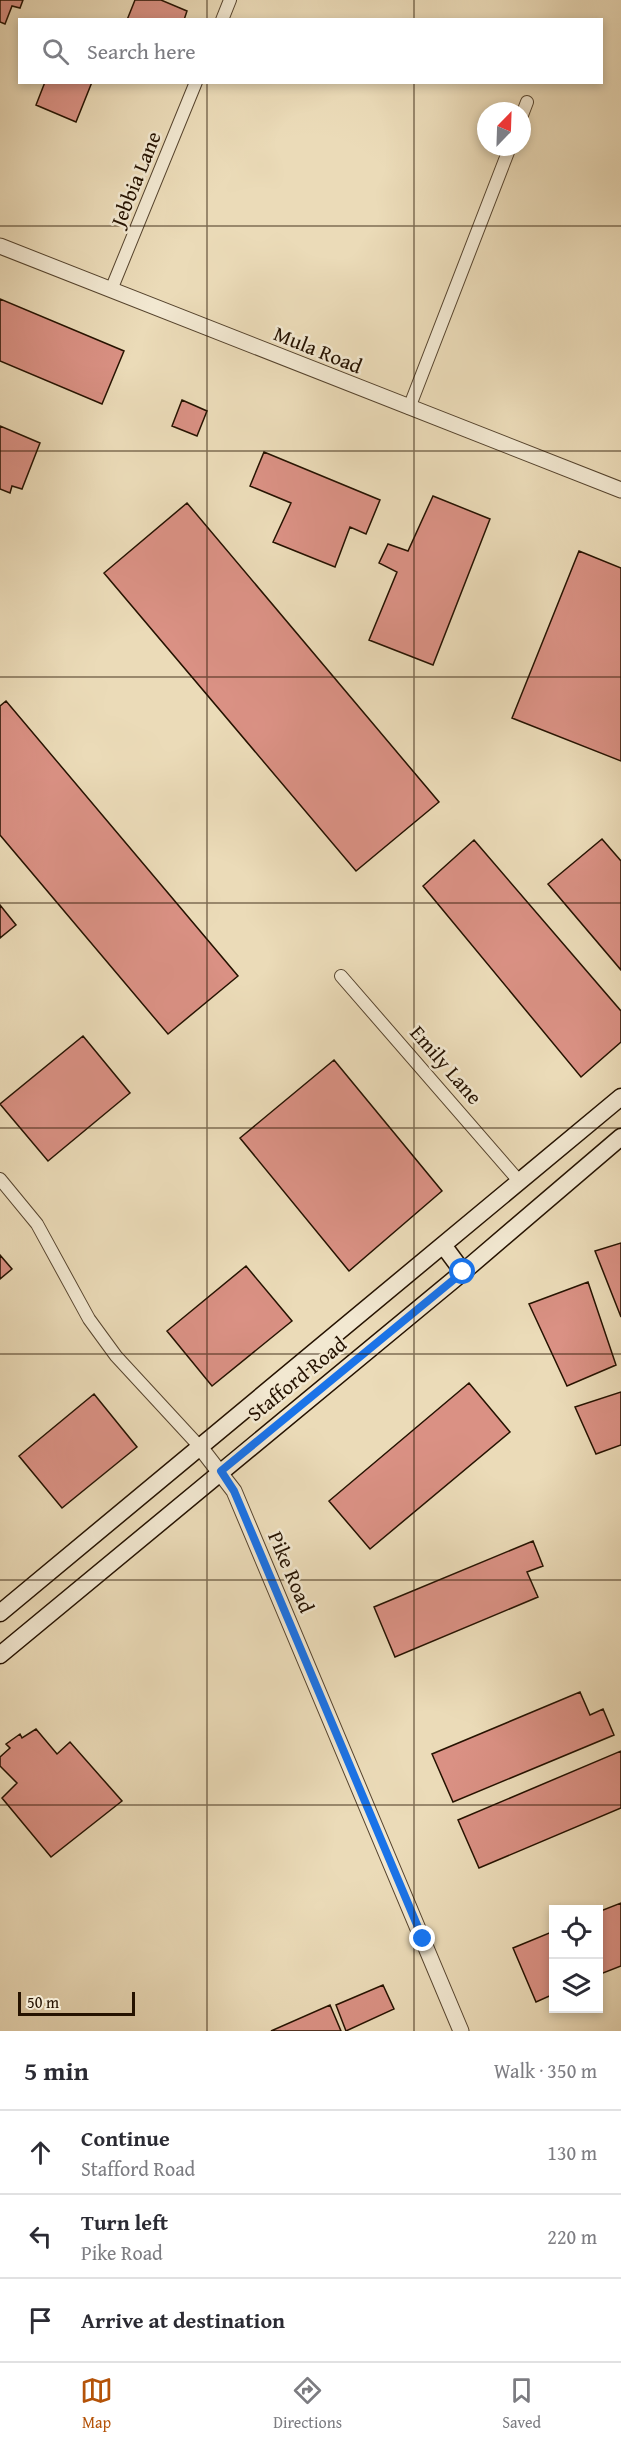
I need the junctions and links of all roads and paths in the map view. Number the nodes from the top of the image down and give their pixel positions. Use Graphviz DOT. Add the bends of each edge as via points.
graph roads {
  1 [pos="230,0"];
  2 [pos="223,18"];
  3 [pos="195,84"];
  4 [pos="506,156"];
  5 [pos="0,246"];
  6 [pos="111,290"];
  7 [pos="408,408"];
  8 [pos="621,490"];
  9 [pos="342,976"];
  10 [pos="621,1097"];
  11 [pos="621,1137"];
  12 [pos="0,1179"];
  13 [pos="519,1182"];
  14 [pos="443,1245"];
  15 [pos="463,1272"];
  16 [pos="200,1447"];
  17 [pos="221,1471"];
  18 [pos="0,1613"];
  19 [pos="0,1655"];
  20 [pos="461,2031"];
  1 -- 2 [label="street"];
  3 -- 6 [label="street, Jebbia Lane"];
  4 -- 7 [label="street"];
  5 -- 6 [label="street, Mula Road"];
  6 -- 7 [label="street, Mula Road"];
  7 -- 8 [label="street, Mula Road"];
  9 -- 13 [label="street, Emily Lane"];
  10 -- 13 [label="main road, Stafford Road"];
  11 -- 15 [label="main road, Stafford Road"];
  12 -- 16 [label="street, Pike Road" via="37,1224 89,1319 109,1347"];
  13 -- 14 [label="main road, Stafford Road"];
  14 -- 15 [label="main road"];
  14 -- 16 [label="main road, Stafford Road"];
  15 -- 17 [label="main road, Stafford Road"];
  16 -- 17 [label="street, Pike Road"];
  16 -- 18 [label="main road, Stafford Road"];
  17 -- 19 [label="main road, Stafford Road"];
  17 -- 20 [label="street, Pike Road" via="234,1491"];
}
